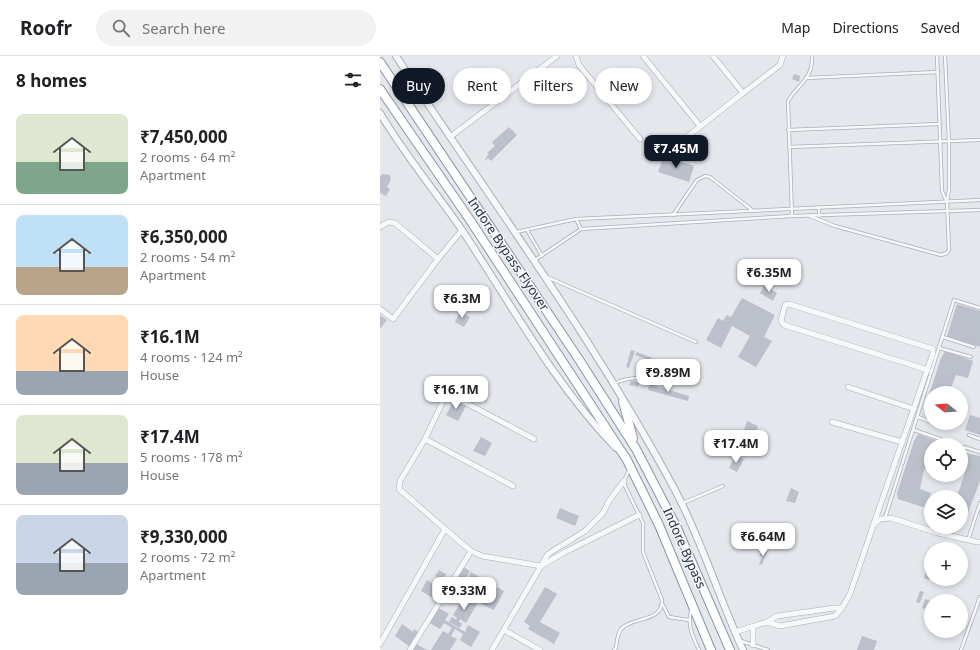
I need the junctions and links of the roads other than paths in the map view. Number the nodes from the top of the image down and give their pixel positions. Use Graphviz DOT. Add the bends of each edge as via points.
graph roads {
  1 [pos="396,56"];
  2 [pos="557,56"];
  3 [pos="577,56"];
  4 [pos="643,56"];
  5 [pos="712,56"];
  6 [pos="783,56"];
  7 [pos="812,56"];
  8 [pos="937,56"];
  9 [pos="945,56"];
  10 [pos="380,62"];
  11 [pos="938,72"];
  12 [pos="806,78"];
  13 [pos="380,89"];
  14 [pos="743,93"];
  15 [pos="380,113"];
  16 [pos="939,124"];
  17 [pos="700,126"];
  18 [pos="788,130"];
  19 [pos="450,137"];
  20 [pos="640,139"];
  21 [pos="980,140"];
  22 [pos="949,142"];
  23 [pos="940,143"];
  24 [pos="789,147"];
  25 [pos="674,148"];
  26 [pos="980,200"];
  27 [pos="946,201"];
  28 [pos="819,207"];
  29 [pos="791,208"];
  30 [pos="980,210"];
  31 [pos="752,211"];
  32 [pos="947,211"];
  33 [pos="673,214"];
  34 [pos="819,215"];
  35 [pos="792,216"];
  36 [pos="808,216"];
  37 [pos="576,219"];
  38 [pos="820,220"];
  39 [pos="380,227"];
  40 [pos="581,229"];
  41 [pos="462,230"];
  42 [pos="527,230"];
  43 [pos="514,233"];
  44 [pos="542,256"];
  45 [pos="438,259"];
  46 [pos="533,261"];
  47 [pos="543,275"];
  48 [pos="980,308"];
  49 [pos="380,309"];
  50 [pos="943,337"];
  51 [pos="696,342"];
  52 [pos="974,347"];
  53 [pos="939,348"];
  54 [pos="971,357"];
  55 [pos="928,370"];
  56 [pos="613,384"];
  57 [pos="671,384"];
  58 [pos="848,387"];
  59 [pos="623,402"];
  60 [pos="914,409"];
  61 [pos="918,417"];
  62 [pos="924,419"];
  63 [pos="832,422"];
  64 [pos="914,430"];
  65 [pos="969,435"];
  66 [pos="534,438"];
  67 [pos="937,438"];
  68 [pos="980,438"];
  69 [pos="425,439"];
  70 [pos="902,442"];
  71 [pos="968,448"];
  72 [pos="636,449"];
  73 [pos="980,452"];
  74 [pos="625,456"];
  75 [pos="631,467"];
  76 [pos="624,481"];
  77 [pos="513,486"];
  78 [pos="723,486"];
  79 [pos="980,503"];
  80 [pos="682,504"];
  81 [pos="639,515"];
  82 [pos="885,518"];
  83 [pos="873,526"];
  84 [pos="445,529"];
  85 [pos="968,540"];
  86 [pos="980,542"];
  87 [pos="470,551"];
  88 [pos="541,566"];
  89 [pos="980,597"];
  90 [pos="663,605"];
  91 [pos="693,606"];
  92 [pos="842,608"];
  93 [pos="976,608"];
  94 [pos="980,610"];
  95 [pos="689,620"];
  96 [pos="766,622"];
  97 [pos="753,627"];
  98 [pos="504,630"];
  99 [pos="735,632"];
  100 [pos="739,640"];
  101 [pos="380,644"];
  102 [pos="753,645"];
  103 [pos="410,650"];
  104 [pos="492,650"];
  105 [pos="540,650"];
  106 [pos="614,650"];
  107 [pos="699,650"];
  108 [pos="711,650"];
  109 [pos="730,650"];
  110 [pos="743,650"];
  111 [pos="768,650"];
  112 [pos="962,650"];
  1 -- 19 [label="street"];
  2 -- 19 [label="street"];
  3 -- 20 [label="street" via="578,65"];
  4 -- 17 [label="street"];
  5 -- 14 [label="street"];
  6 -- 14 [label="street" via="780,65"];
  7 -- 12 [label="lane"];
  8 -- 11 [label="lane"];
  9 -- 22 [label="lane"];
  10 -- 72 [label="highway, Indore Bypass Flyover" via="501,240"];
  11 -- 12 [label="lane"];
  11 -- 16 [label="lane"];
  12 -- 18 [label="lane" via="788,102"];
  13 -- 74 [label="highway, Indore Bypass Flyover" via="481,236"];
  14 -- 17 [label="street"];
  15 -- 41 [label="street"];
  16 -- 18 [label="lane"];
  16 -- 23 [label="lane"];
  17 -- 25 [label="street"];
  18 -- 24 [label="lane"];
  19 -- 43 [label="street"];
  21 -- 22 [label="lane"];
  22 -- 23 [label="lane"];
  22 -- 27 [label="lane" via="949,190"];
  23 -- 24 [label="lane"];
  23 -- 27 [label="lane" via="942,191"];
  24 -- 29 [label="lane"];
  26 -- 27 [label="lane"];
  27 -- 28 [label="lane"];
  27 -- 32 [label="lane"];
  28 -- 29 [label="lane"];
  28 -- 34 [label="lane"];
  29 -- 31 [label="lane"];
  29 -- 35 [label="lane"];
  30 -- 32 [label="lane"];
  31 -- 33 [label="lane"];
  31 -- 33 [label="lane" via="705,176 697,180"];
  32 -- 34 [label="lane"];
  32 -- 38 [label="lane" via="949,250 944,255"];
  33 -- 37 [label="lane"];
  34 -- 36 [label="lane"];
  34 -- 38 [label="lane"];
  35 -- 36 [label="lane"];
  35 -- 40 [label="lane"];
  36 -- 38 [label="lane"];
  37 -- 40 [label="lane"];
  37 -- 42 [label="lane"];
  39 -- 45 [label="street" via="388,222 395,223"];
  40 -- 44 [label="lane"];
  41 -- 45 [label="street"];
  41 -- 74 [label="street" via="554,371 599,429"];
  42 -- 43 [label="lane"];
  42 -- 44 [label="lane"];
  43 -- 46 [label="street"];
  44 -- 46 [label="lane"];
  45 -- 49 [label="street" via="393,319"];
  46 -- 47 [label="street"];
  47 -- 51 [label="lane"];
  47 -- 56 [label="street"];
  48 -- 50 [label="lane" via="954,300"];
  50 -- 52 [label="lane"];
  50 -- 53 [label="lane"];
  53 -- 54 [label="lane"];
  53 -- 61 [label="lane"];
  55 -- 55 [label="street" via="784,325 781,321 784,308 789,304 929,347 933,349 933,353"];
  55 -- 60 [label="street"];
  56 -- 57 [label="lane" via="630,377"];
  56 -- 59 [label="street"];
  58 -- 60 [label="street"];
  59 -- 72 [label="highway"];
  59 -- 80 [label="street" via="654,451"];
  60 -- 70 [label="street"];
  61 -- 62 [label="lane"];
  61 -- 64 [label="lane"];
  63 -- 70 [label="street"];
  64 -- 67 [label="lane"];
  64 -- 82 [label="lane"];
  65 -- 68 [label="lane"];
  66 -- 69 [label="street" via="450,395 445,397"];
  69 -- 77 [label="street"];
  69 -- 84 [label="street" via="400,480 399,489"];
  70 -- 83 [label="street"];
  71 -- 73 [label="lane"];
  72 -- 109 [label="highway, Indore Bypass" via="664,501"];
  74 -- 75 [label="highway, Indore Bypass"];
  75 -- 76 [label="lane"];
  75 -- 91 [label="highway, Indore Bypass"];
  76 -- 81 [label="lane" via="627,493"];
  76 -- 88 [label="street" via="603,513 585,531 548,554"];
  78 -- 80 [label="lane"];
  79 -- 85 [label="lane"];
  80 -- 99 [label="street"];
  81 -- 88 [label="street"];
  81 -- 90 [label="lane" via="643,523 643,552"];
  82 -- 83 [label="street"];
  82 -- 85 [label="street"];
  83 -- 92 [label="street" via="850,594"];
  84 -- 87 [label="street"];
  84 -- 101 [label="street"];
  85 -- 86 [label="street"];
  87 -- 88 [label="street" via="482,556"];
  87 -- 103 [label="street"];
  88 -- 98 [label="street"];
  89 -- 93 [label="lane"];
  90 -- 95 [label="lane" via="669,617"];
  90 -- 106 [label="lane" via="658,613 622,627 617,635"];
  91 -- 95 [label="lane"];
  91 -- 108 [label="highway, Indore Bypass"];
  92 -- 96 [label="street" via="777,616"];
  92 -- 96 [label="street" via="835,616 780,626"];
  93 -- 94 [label="lane"];
  93 -- 112 [label="lane"];
  95 -- 107 [label="lane"];
  96 -- 97 [label="street"];
  97 -- 99 [label="street"];
  97 -- 102 [label="street"];
  98 -- 104 [label="street"];
  98 -- 105 [label="street"];
  99 -- 100 [label="street"];
  100 -- 102 [label="lane"];
  100 -- 110 [label="street"];
  102 -- 111 [label="lane"];
}
